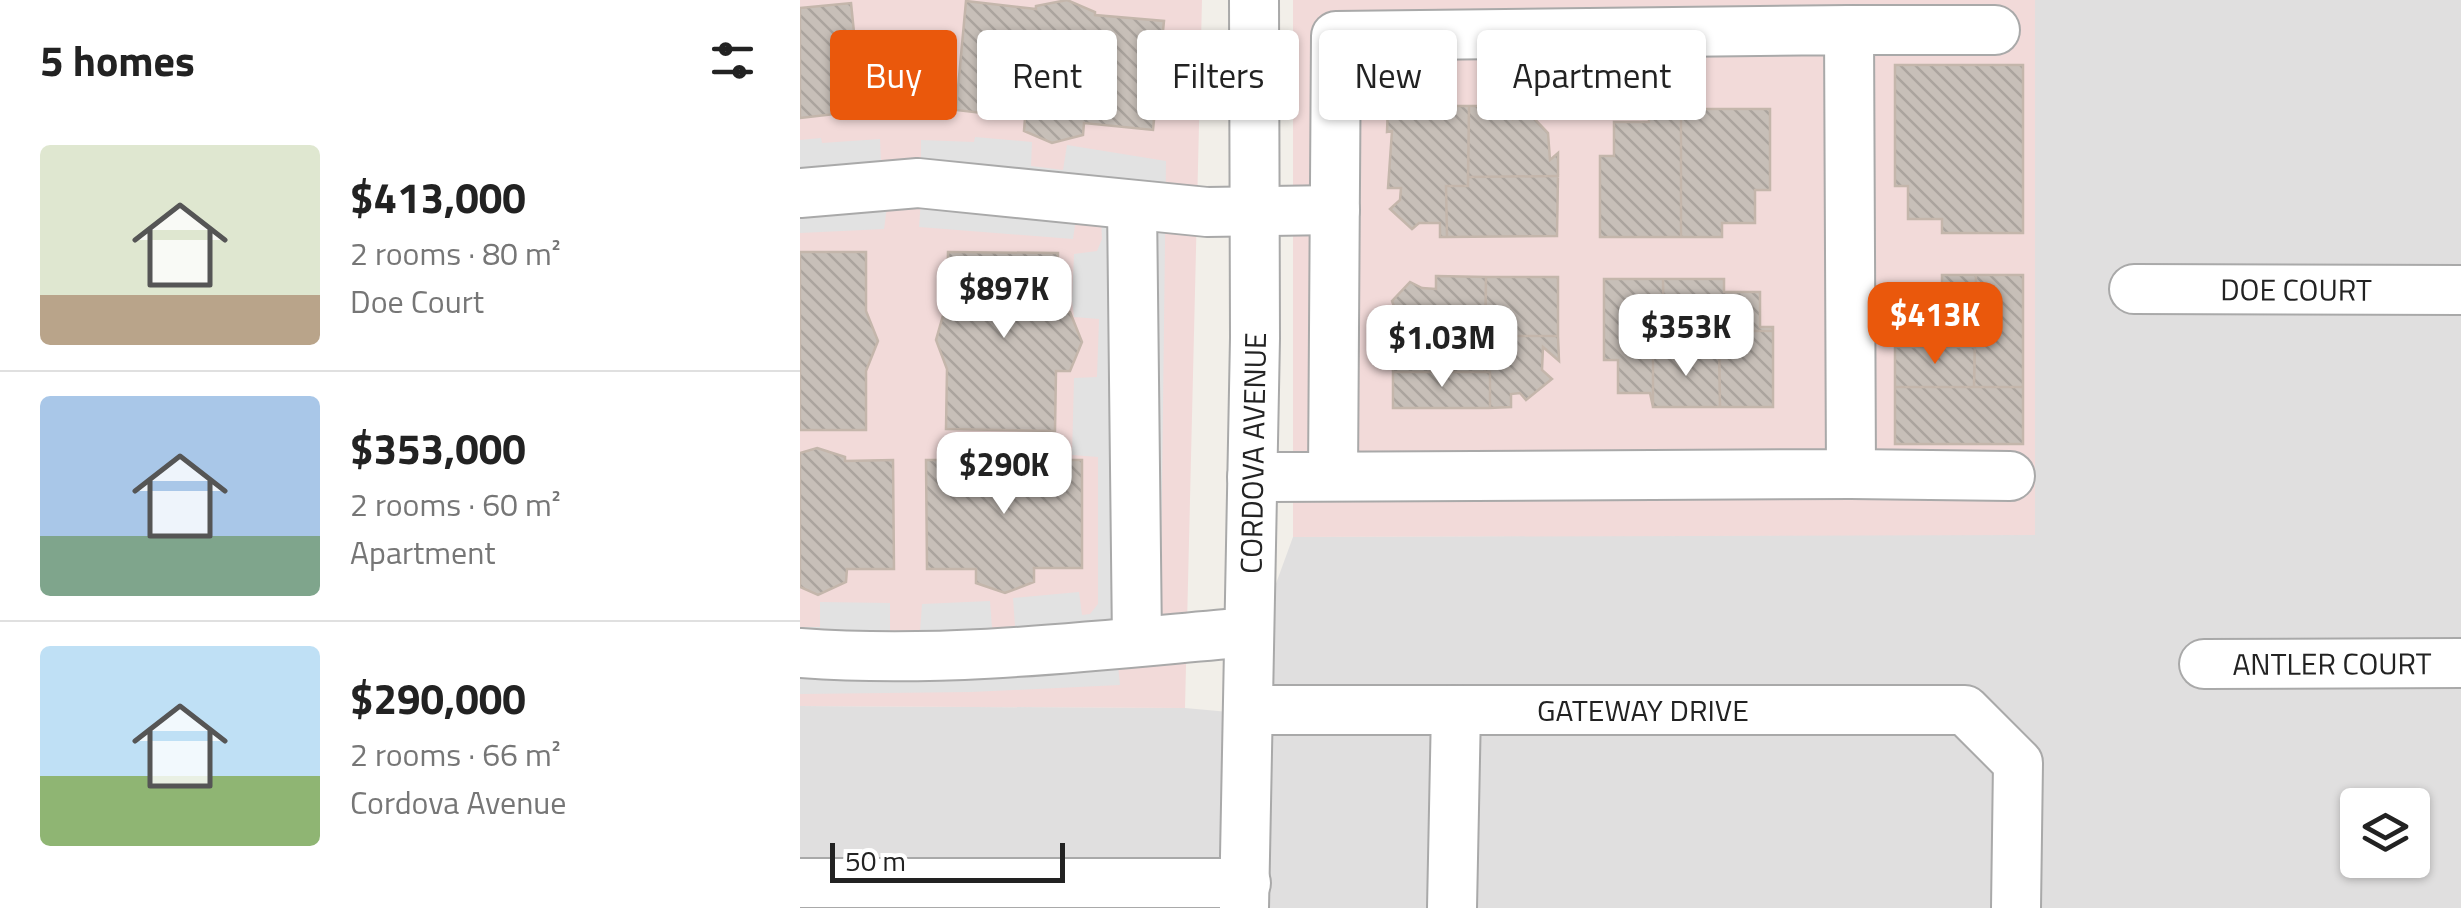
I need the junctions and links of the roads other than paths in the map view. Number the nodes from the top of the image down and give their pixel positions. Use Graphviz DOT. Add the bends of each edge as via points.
graph roads {
  1 [pos="1254,0"];
  2 [pos="1849,30"];
  3 [pos="1994,30"];
  4 [pos="800,193"];
  5 [pos="1132,204"];
  6 [pos="1335,210"];
  7 [pos="1254,211"];
  8 [pos="2134,290"];
  9 [pos="2461,290"];
  10 [pos="1851,474"];
  11 [pos="1332,476"];
  12 [pos="2010,476"];
  13 [pos="1252,477"];
  14 [pos="1249,632"];
  15 [pos="1137,642"];
  16 [pos="800,653"];
  17 [pos="2461,663"];
  18 [pos="2204,664"];
  19 [pos="1248,710"];
  20 [pos="1456,710"];
  21 [pos="800,883"];
  22 [pos="1245,896"];
  23 [pos="1452,908"];
  24 [pos="2016,908"];
  1 -- 7 [label="street, CORDOVA AVENUE"];
  2 -- 3 [label="street"];
  2 -- 6 [label="street" via="1336,36"];
  2 -- 10 [label="street"];
  4 -- 5 [label="street" via="918,183"];
  5 -- 7 [label="street"];
  5 -- 15 [label="street"];
  6 -- 7 [label="street"];
  6 -- 11 [label="street"];
  7 -- 13 [label="street, CORDOVA AVENUE"];
  8 -- 9 [label="street, DOE COURT"];
  10 -- 11 [label="street"];
  10 -- 12 [label="street"];
  11 -- 13 [label="street"];
  13 -- 14 [label="street, CORDOVA AVENUE"];
  14 -- 15 [label="street"];
  14 -- 19 [label="street, CORDOVA AVENUE"];
  15 -- 16 [label="street" via="872,658"];
  17 -- 18 [label="street, ANTLER COURT"];
  19 -- 20 [label="street, GATEWAY DRIVE"];
  19 -- 22 [label="street, CORDOVA AVENUE"];
  20 -- 23 [label="street"];
  20 -- 24 [label="street, GATEWAY DRIVE" via="1965,710 2018,764"];
  21 -- 22 [label="street"];
}
